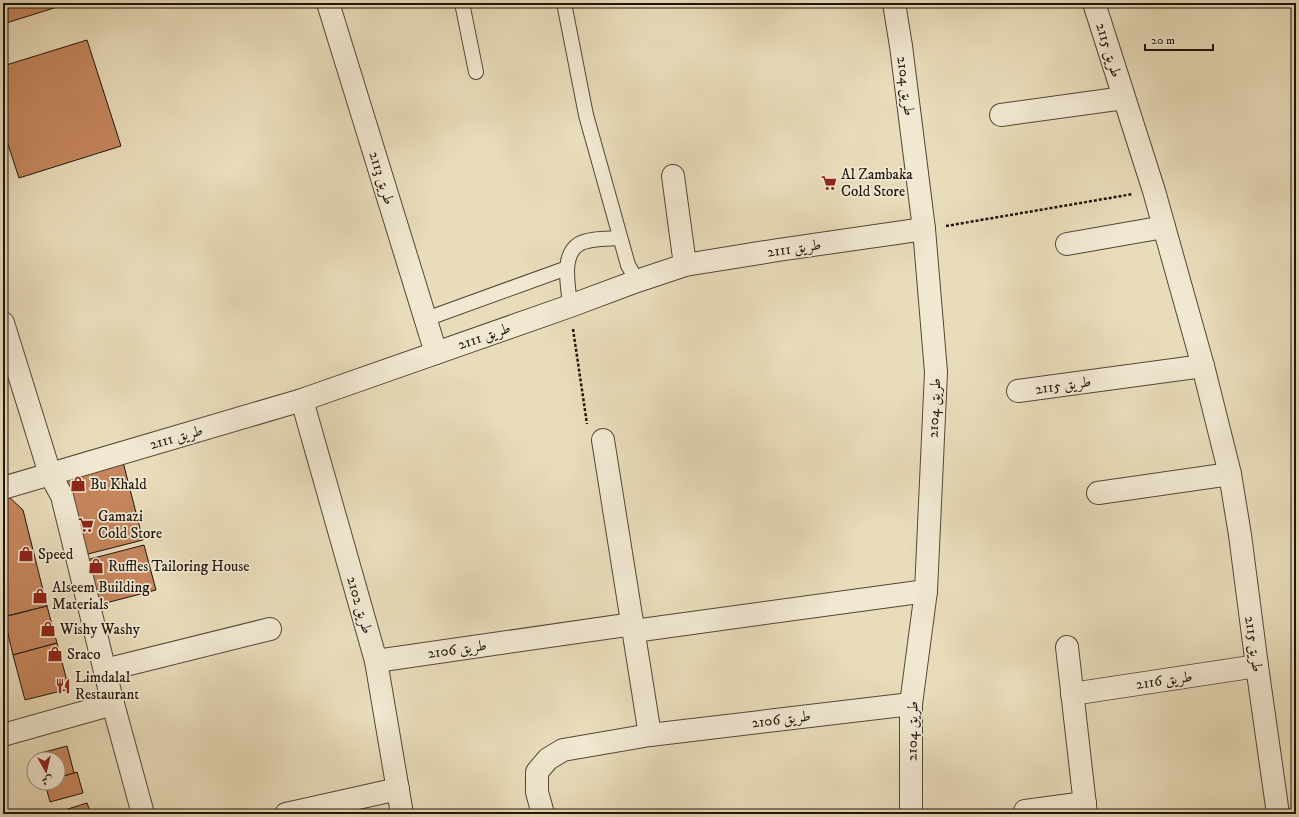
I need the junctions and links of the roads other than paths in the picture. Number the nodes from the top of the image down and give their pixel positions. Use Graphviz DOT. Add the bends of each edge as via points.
graph roads {
  1 [pos="328,3"];
  2 [pos="462,3"];
  3 [pos="564,3"];
  4 [pos="894,3"];
  5 [pos="1094,3"];
  6 [pos="476,72"];
  7 [pos="1124,98"];
  8 [pos="1001,115"];
  9 [pos="673,176"];
  10 [pos="1164,227"];
  11 [pos="924,229"];
  12 [pos="620,238"];
  13 [pos="1067,244"];
  14 [pos="685,265"];
  15 [pos="568,268"];
  16 [pos="637,280"];
  17 [pos="570,306"];
  18 [pos="426,319"];
  19 [pos="3,323"];
  20 [pos="436,353"];
  21 [pos="1203,366"];
  22 [pos="1018,391"];
  23 [pos="302,400"];
  24 [pos="603,440"];
  25 [pos="50,474"];
  26 [pos="1230,474"];
  27 [pos="4,486"];
  28 [pos="1098,493"];
  29 [pos="926,591"];
  30 [pos="634,628"];
  31 [pos="270,629"];
  32 [pos="1067,647"];
  33 [pos="376,660"];
  34 [pos="1257,666"];
  35 [pos="105,670"];
  36 [pos="1072,694"];
  37 [pos="911,704"];
  38 [pos="107,706"];
  39 [pos="3,735"];
  40 [pos="650,735"];
  41 [pos="398,789"];
  42 [pos="1086,809"];
  43 [pos="1025,810"];
  44 [pos="128,814"];
  45 [pos="143,814"];
  46 [pos="286,814"];
  47 [pos="402,814"];
  48 [pos="543,814"];
  49 [pos="911,814"];
  50 [pos="1278,814"];
  1 -- 18 [label="street, طريق 2113"];
  2 -- 6 [label="lane"];
  3 -- 12 [label="lane" via="586,115"];
  4 -- 11 [label="street, طريق 2104"];
  5 -- 7 [label="street, طريق 2115"];
  7 -- 8 [label="street, طريق 2115"];
  7 -- 10 [label="street, طريق 2115"];
  9 -- 14 [label="street"];
  10 -- 13 [label="street"];
  10 -- 21 [label="street, طريق 2115"];
  11 -- 14 [label="street, طريق 2111"];
  11 -- 29 [label="street, طريق 2104" via="936,372"];
  12 -- 15 [label="lane" via="579,244 569,255"];
  12 -- 16 [label="lane" via="628,265"];
  14 -- 16 [label="street, طريق 2111"];
  15 -- 17 [label="lane"];
  15 -- 18 [label="lane"];
  16 -- 17 [label="street, طريق 2111"];
  17 -- 20 [label="street, طريق 2111"];
  18 -- 20 [label="street, طريق 2113"];
  19 -- 25 [label="street"];
  20 -- 23 [label="street, طريق 2111"];
  21 -- 22 [label="street, طريق 2115"];
  21 -- 26 [label="street, طريق 2115"];
  23 -- 25 [label="street, طريق 2111"];
  23 -- 33 [label="street, طريق 2102"];
  24 -- 30 [label="street"];
  25 -- 27 [label="street, طريق 2111"];
  25 -- 35 [label="street" via="62,496"];
  25 -- 38 [label="street" via="51,503"];
  26 -- 28 [label="street"];
  26 -- 34 [label="street, طريق 2115"];
  29 -- 30 [label="street, طريق 2106"];
  29 -- 37 [label="street, طريق 2104"];
  30 -- 33 [label="street, طريق 2106"];
  30 -- 40 [label="street"];
  31 -- 35 [label="street"];
  32 -- 36 [label="street"];
  33 -- 41 [label="street, طريق 2102"];
  34 -- 36 [label="street, طريق 2116"];
  34 -- 50 [label="street, طريق 2115"];
  35 -- 38 [label="street"];
  36 -- 42 [label="street"];
  37 -- 40 [label="street, طريق 2106"];
  37 -- 49 [label="street, طريق 2104"];
  38 -- 39 [label="street"];
  38 -- 44 [label="street"];
  38 -- 45 [label="street"];
  40 -- 48 [label="street, طريق 2106" via="563,750 548,759 537,772"];
  41 -- 46 [label="street"];
  41 -- 47 [label="street, طريق 2102"];
  42 -- 43 [label="street"];
}
